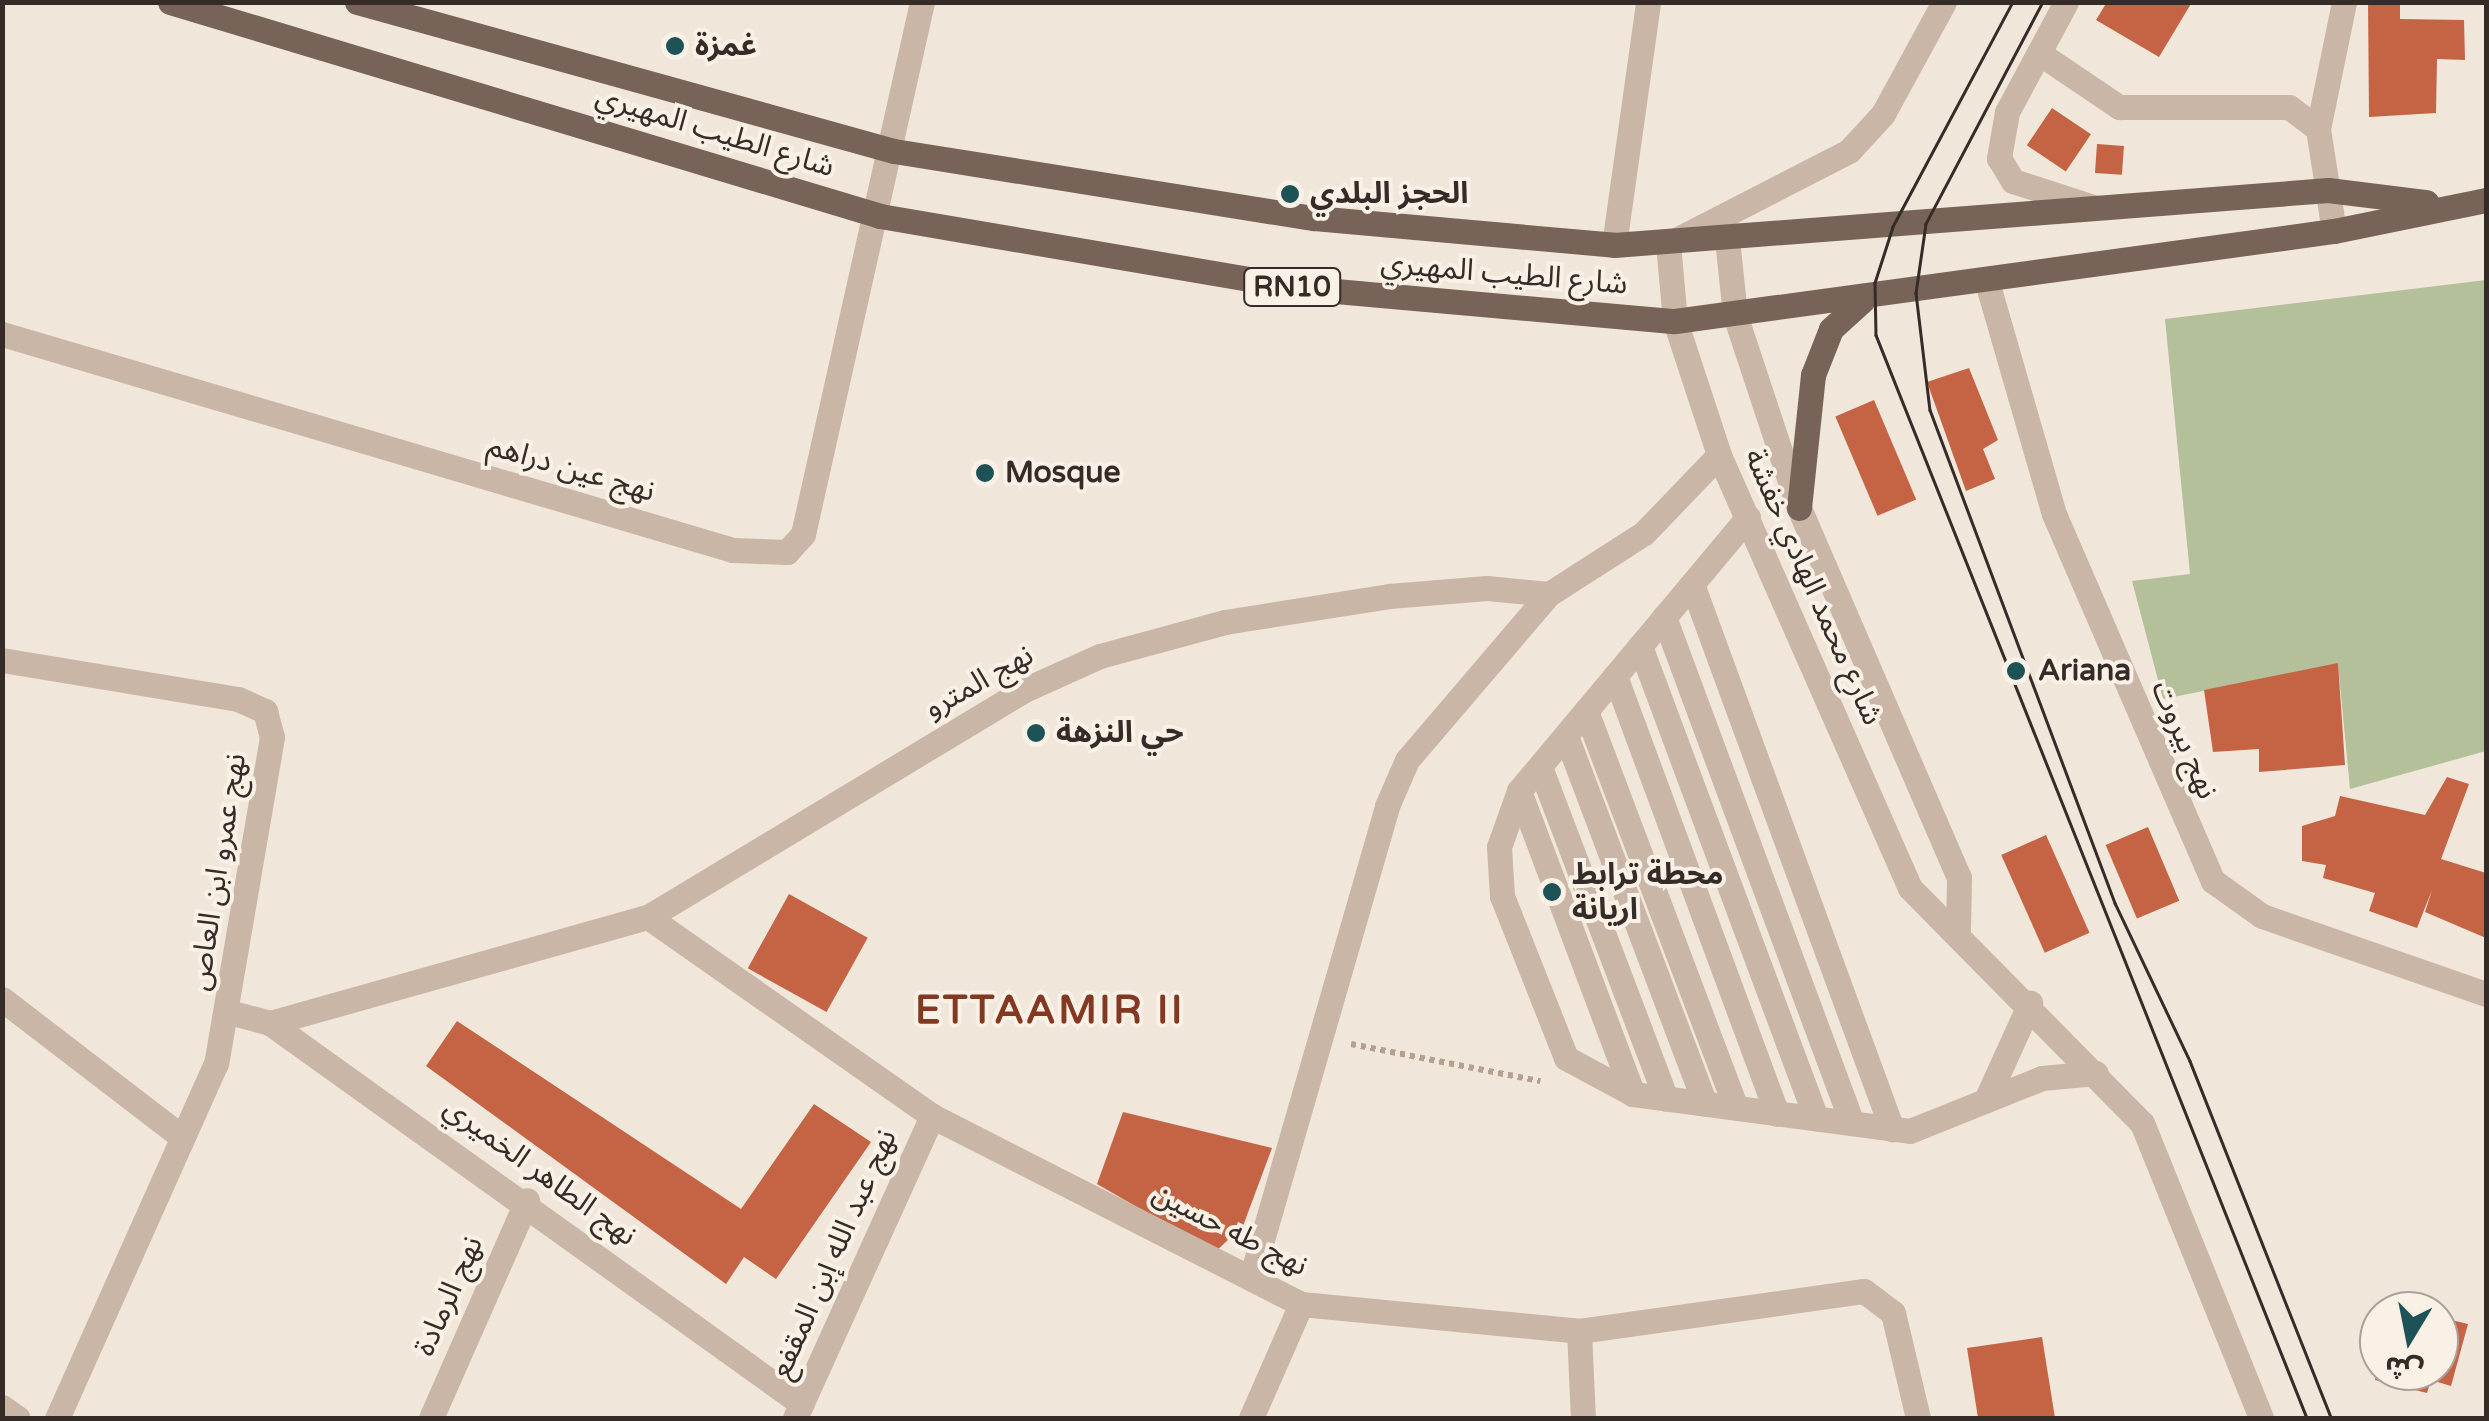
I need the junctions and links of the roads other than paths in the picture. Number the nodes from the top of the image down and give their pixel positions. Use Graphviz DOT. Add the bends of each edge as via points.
graph roads {
  1 [pos="170,2"];
  2 [pos="357,2"];
  3 [pos="922,2"];
  4 [pos="1648,2"];
  5 [pos="1944,2"];
  6 [pos="2066,2"];
  7 [pos="2344,2"];
  8 [pos="394,8"];
  9 [pos="426,12"];
  10 [pos="2039,53"];
  11 [pos="2318,129"];
  12 [pos="894,151"];
  13 [pos="2328,190"];
  14 [pos="2486,200"];
  15 [pos="2440,204"];
  16 [pos="2113,212"];
  17 [pos="880,216"];
  18 [pos="2334,230"];
  19 [pos="1727,238"];
  20 [pos="1668,244"];
  21 [pos="1614,245"];
  22 [pos="1987,282"];
  23 [pos="1865,300"];
  24 [pos="1735,316"];
  25 [pos="1675,321"];
  26 [pos="2,334"];
  27 [pos="1719,454"];
  28 [pos="1799,508"];
  29 [pos="1748,516"];
  30 [pos="1692,584"];
  31 [pos="1549,594"];
  32 [pos="1664,617"];
  33 [pos="1640,646"];
  34 [pos="2,660"];
  35 [pos="1615,676"];
  36 [pos="1586,712"];
  37 [pos="1566,736"];
  38 [pos="1540,767"];
  39 [pos="1520,791"];
  40 [pos="648,917"];
  41 [pos="1958,928"];
  42 [pos="2486,994"];
  43 [pos="2,999"];
  44 [pos="2030,1004"];
  45 [pos="230,1012"];
  46 [pos="270,1023"];
  47 [pos="2096,1074"];
  48 [pos="1633,1094"];
  49 [pos="1666,1099"];
  50 [pos="1986,1100"];
  51 [pos="1704,1104"];
  52 [pos="1736,1108"];
  53 [pos="1777,1114"];
  54 [pos="932,1116"];
  55 [pos="1816,1118"];
  56 [pos="1852,1123"];
  57 [pos="1892,1129"];
  58 [pos="179,1134"];
  59 [pos="527,1200"];
  60 [pos="1251,1278"];
  61 [pos="1301,1304"];
  62 [pos="1579,1330"];
  63 [pos="2,1407"];
  64 [pos="799,1411"];
  65 [pos="18,1418"];
  66 [pos="57,1418"];
  67 [pos="430,1418"];
  68 [pos="1251,1418"];
  69 [pos="1583,1418"];
  70 [pos="1918,1418"];
  71 [pos="2261,1418"];
  1 -- 17 [label="main road, شارع الطيب المهيري / RN10"];
  2 -- 8 [label="main road, شارع الطيب المهيري / RN10"];
  3 -- 12 [label="street"];
  4 -- 21 [label="street"];
  5 -- 20 [label="street" via="1858,143"];
  6 -- 10 [label="street"];
  7 -- 11 [label="street"];
  8 -- 9 [label="main road, شارع الطيب المهيري / RN10"];
  9 -- 12 [label="main road, شارع الطيب المهيري / RN10"];
  10 -- 11 [label="street" via="2120,107 2252,101 2289,108"];
  10 -- 16 [label="street" via="2004,123 2004,172 2031,190"];
  11 -- 13 [label="street"];
  12 -- 17 [label="street"];
  12 -- 21 [label="main road, شارع الطيب المهيري / RN10" via="1314,218"];
  13 -- 15 [label="main road, شارع الطيب المهيري / RN10"];
  13 -- 16 [label="main road, شارع الطيب المهيري / RN10"];
  13 -- 18 [label="street"];
  14 -- 15 [label="main road, شارع الطيب المهيري / RN10"];
  15 -- 18 [label="main road, شارع الطيب المهيري / RN10"];
  16 -- 19 [label="main road, شارع الطيب المهيري / RN10"];
  17 -- 25 [label="main road, شارع الطيب المهيري / RN10" via="1302,288"];
  17 -- 26 [label="street, نهج عين دراهم" via="803,534 787,552 733,550"];
  18 -- 22 [label="main road, شارع الطيب المهيري / RN10"];
  19 -- 20 [label="main road, شارع الطيب المهيري / RN10"];
  19 -- 24 [label="street, شارع محمد الهادي خفشة"];
  20 -- 21 [label="main road, شارع الطيب المهيري / RN10"];
  20 -- 25 [label="street, شارع محمد الهادي خفشة"];
  22 -- 23 [label="main road, شارع الطيب المهيري / RN10"];
  22 -- 42 [label="street, نهج بيروت" via="2054,514 2213,881 2262,916"];
  23 -- 24 [label="main road, شارع الطيب المهيري / RN10"];
  23 -- 28 [label="main road" via="1831,330 1813,375"];
  24 -- 25 [label="main road, شارع الطيب المهيري / RN10"];
  24 -- 28 [label="street, شارع محمد الهادي خفشة"];
  25 -- 27 [label="street, شارع محمد الهادي خفشة"];
  27 -- 29 [label="street, شارع محمد الهادي خفشة"];
  27 -- 31 [label="street" via="1644,532"];
  28 -- 41 [label="street, شارع محمد الهادي خفشة" via="1959,877"];
  29 -- 30 [label="street"];
  29 -- 41 [label="street, شارع محمد الهادي خفشة" via="1910,888"];
  30 -- 32 [label="street"];
  30 -- 57 [label="street"];
  31 -- 40 [label="street, نهج المترو" via="1389,596 1225,622 1100,656 1022,691"];
  31 -- 60 [label="street" via="1407,760 1372,843"];
  32 -- 33 [label="street"];
  32 -- 56 [label="street"];
  33 -- 35 [label="street"];
  33 -- 55 [label="street"];
  34 -- 45 [label="street, نهج عمرو ابن العاص" via="264,711 272,737"];
  35 -- 36 [label="street"];
  35 -- 53 [label="street"];
  36 -- 37 [label="street"];
  36 -- 52 [label="street"];
  37 -- 38 [label="street"];
  37 -- 51 [label="street"];
  38 -- 39 [label="street"];
  38 -- 49 [label="street"];
  39 -- 48 [label="street"];
  39 -- 48 [label="street" via="1499,847 1502,896 1566,1058"];
  40 -- 46 [label="street, نهج المترو"];
  40 -- 54 [label="street, نهج طه حسين"];
  41 -- 44 [label="street, شارع محمد الهادي خفشة"];
  43 -- 58 [label="street"];
  44 -- 47 [label="street, شارع محمد الهادي خفشة"];
  44 -- 50 [label="street"];
  45 -- 46 [label="street, نهج الطاهر الخميري"];
  45 -- 58 [label="street" via="216,1063"];
  46 -- 59 [label="street, نهج الطاهر الخميري"];
  47 -- 50 [label="street" via="2042,1078"];
  47 -- 71 [label="street, شارع محمد الهادي خفشة" via="2157,1149"];
  48 -- 49 [label="street"];
  49 -- 51 [label="street"];
  50 -- 57 [label="street" via="1910,1131"];
  51 -- 52 [label="street"];
  52 -- 53 [label="street"];
  53 -- 55 [label="street"];
  54 -- 60 [label="street, نهج طه حسين"];
  54 -- 64 [label="street, نهج عبد الله إبن المقفع"];
  55 -- 56 [label="street"];
  56 -- 57 [label="street"];
  58 -- 66 [label="street"];
  59 -- 64 [label="street, نهج الطاهر الخميري"];
  59 -- 67 [label="street, نهج الرمادة"];
  60 -- 61 [label="street, نهج طه حسين"];
  61 -- 62 [label="street, نهج طه حسين"];
  61 -- 68 [label="street"];
  62 -- 69 [label="street"];
  62 -- 70 [label="street, نهج طه حسين" via="1864,1291 1893,1314"];
  63 -- 65 [label="street"];
}
